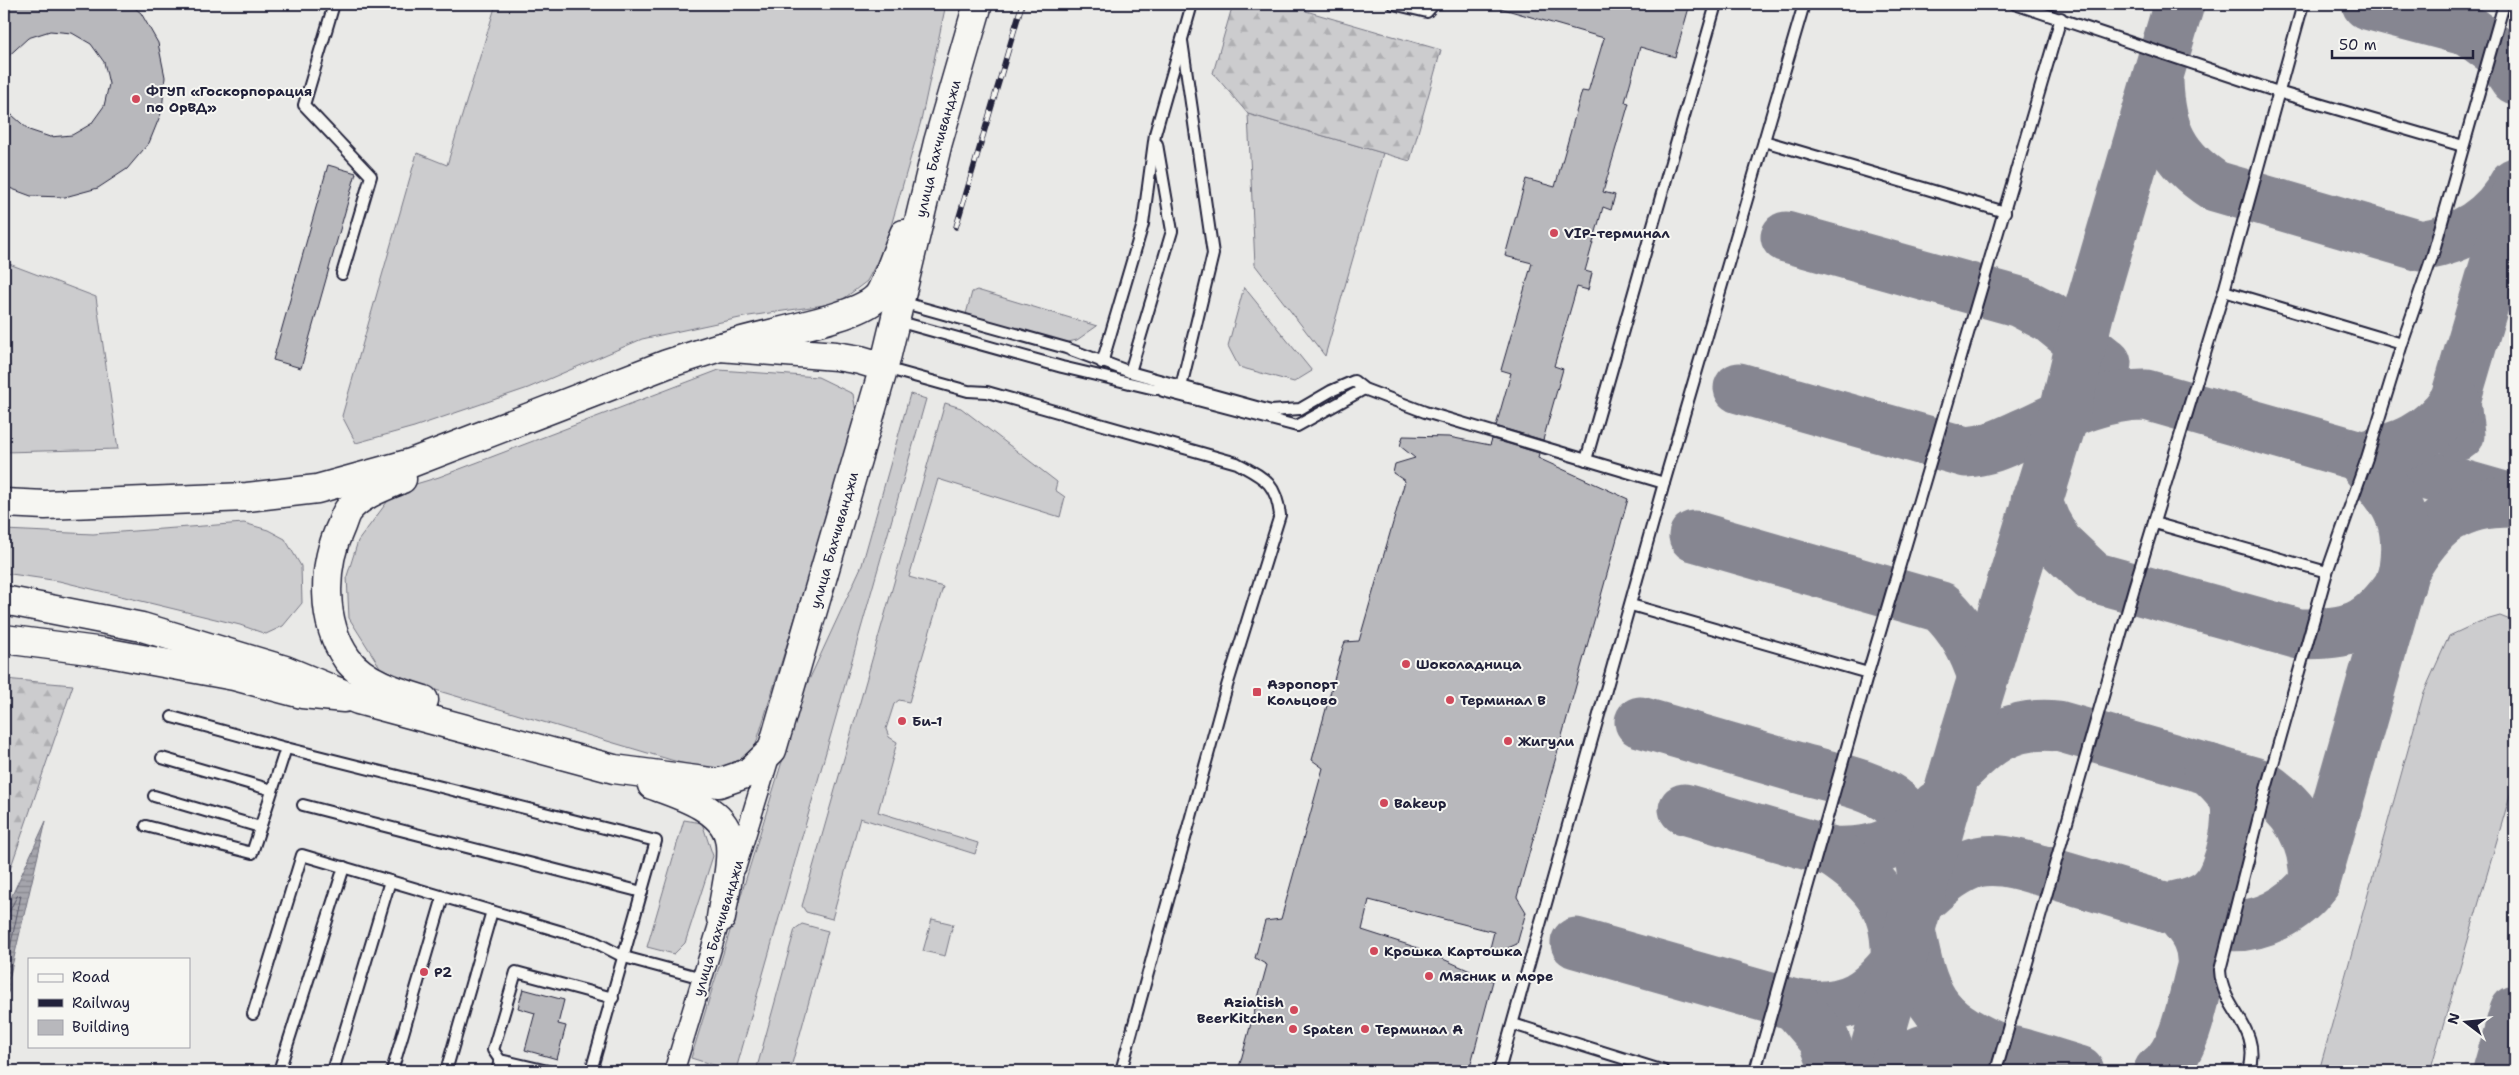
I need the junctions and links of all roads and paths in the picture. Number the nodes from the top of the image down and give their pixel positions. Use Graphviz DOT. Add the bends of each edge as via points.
graph roads {
  1 [pos="334,4"];
  2 [pos="978,4"];
  3 [pos="1192,4"];
  4 [pos="1393,4"];
  5 [pos="1434,4"];
  6 [pos="1716,4"];
  7 [pos="1804,4"];
  8 [pos="2015,4"];
  9 [pos="2303,4"];
  10 [pos="2504,4"];
  11 [pos="2027,6"];
  12 [pos="2060,18"];
  13 [pos="1182,41"];
  14 [pos="2278,92"];
  15 [pos="1155,134"];
  16 [pos="1764,141"];
  17 [pos="2463,146"];
  18 [pos="2005,212"];
  19 [pos="342,274"];
  20 [pos="2224,291"];
  21 [pos="892,307"];
  22 [pos="2402,344"];
  23 [pos="720,347"];
  24 [pos="1102,364"];
  25 [pos="884,368"];
  26 [pos="1130,372"];
  27 [pos="1181,387"];
  28 [pos="1155,388"];
  29 [pos="1364,389"];
  30 [pos="519,420"];
  31 [pos="1586,460"];
  32 [pos="1664,483"];
  33 [pos="4,503"];
  34 [pos="2154,523"];
  35 [pos="2327,572"];
  36 [pos="4,600"];
  37 [pos="1631,605"];
  38 [pos="4,639"];
  39 [pos="1868,673"];
  40 [pos="358,700"];
  41 [pos="172,717"];
  42 [pos="507,740"];
  43 [pos="286,748"];
  44 [pos="772,750"];
  45 [pos="162,758"];
  46 [pos="614,769"];
  47 [pos="272,790"];
  48 [pos="154,796"];
  49 [pos="303,805"];
  50 [pos="146,826"];
  51 [pos="260,827"];
  52 [pos="344,867"];
  53 [pos="390,881"];
  54 [pos="642,892"];
  55 [pos="443,897"];
  56 [pos="492,911"];
  57 [pos="720,918"];
  58 [pos="624,957"];
  59 [pos="702,978"];
  60 [pos="613,998"];
  61 [pos="253,1014"];
  62 [pos="1513,1024"];
  63 [pos="500,1060"];
  64 [pos="279,1071"];
  65 [pos="333,1071"];
  66 [pos="392,1071"];
  67 [pos="446,1071"];
  68 [pos="497,1071"];
  69 [pos="548,1071"];
  70 [pos="591,1071"];
  71 [pos="674,1071"];
  72 [pos="1121,1071"];
  73 [pos="1499,1071"];
  74 [pos="1664,1071"];
  75 [pos="1755,1071"];
  76 [pos="1996,1071"];
  77 [pos="2249,1071"];
  1 -- 19 [label="lane" via="304,105 371,176"];
  2 -- 21 [label="main road, улица Бахчиванджи"];
  3 -- 13 [label="lane"];
  4 -- 5 [label="lane" via="1427,12"];
  6 -- 31 [label="lane"];
  7 -- 16 [label="lane"];
  8 -- 11 [label="lane"];
  9 -- 14 [label="lane"];
  10 -- 17 [label="lane"];
  11 -- 12 [label="lane"];
  12 -- 14 [label="lane"];
  12 -- 18 [label="lane"];
  13 -- 15 [label="lane"];
  13 -- 27 [label="lane" via="1213,254"];
  14 -- 17 [label="lane"];
  14 -- 20 [label="lane"];
  15 -- 24 [label="lane" via="1143,224"];
  15 -- 26 [label="lane" via="1172,231"];
  16 -- 18 [label="lane"];
  16 -- 32 [label="lane"];
  17 -- 22 [label="lane" via="2432,257"];
  18 -- 39 [label="lane"];
  20 -- 22 [label="lane"];
  20 -- 34 [label="lane"];
  21 -- 23 [label="main road" via="866,305 835,317"];
  21 -- 24 [label="lane" via="1066,348"];
  21 -- 25 [label="main road, улица Бахчиванджи"];
  21 -- 28 [label="lane" via="1062,367"];
  22 -- 35 [label="lane"];
  23 -- 25 [label="main road" via="836,356"];
  23 -- 30 [label="main road"];
  24 -- 26 [label="lane"];
  25 -- 44 [label="main road, улица Бахчиванджи"];
  25 -- 72 [label="lane" via="961,390 987,392 1237,463 1264,478 1278,496 1280,515 1227,686"];
  26 -- 27 [label="lane"];
  27 -- 28 [label="lane"];
  27 -- 29 [label="lane" via="1270,411 1300,409 1354,381"];
  28 -- 29 [label="lane" via="1298,426"];
  29 -- 31 [label="lane" via="1425,412"];
  30 -- 33 [label="main road" via="411,464 316,488 247,497 46,505"];
  30 -- 42 [label="main road" via="479,447 372,491 348,510 335,538 328,567 328,605 347,659 367,677 389,688 448,707"];
  31 -- 32 [label="lane"];
  32 -- 37 [label="lane"];
  34 -- 35 [label="lane"];
  34 -- 76 [label="lane"];
  35 -- 77 [label="lane" via="2266,789 2220,970 2223,989 2251,1038"];
  36 -- 40 [label="main road" via="142,627 285,670"];
  37 -- 39 [label="lane"];
  37 -- 62 [label="lane"];
  38 -- 40 [label="main road" via="104,652 234,676 302,694"];
  39 -- 75 [label="lane"];
  40 -- 42 [label="main road"];
  41 -- 43 [label="lane"];
  42 -- 46 [label="main road"];
  43 -- 47 [label="lane"];
  43 -- 54 [label="lane" via="656,841"];
  44 -- 46 [label="main road" via="748,773 719,783"];
  44 -- 57 [label="street, улица Бахчиванджи"];
  45 -- 47 [label="lane"];
  46 -- 57 [label="main road" via="703,806 720,822 729,837 730,856"];
  47 -- 51 [label="lane"];
  48 -- 51 [label="lane"];
  49 -- 54 [label="lane"];
  50 -- 51 [label="lane" via="252,853"];
  52 -- 53 [label="lane"];
  52 -- 61 [label="lane" via="302,855"];
  52 -- 64 [label="lane"];
  53 -- 55 [label="lane"];
  53 -- 65 [label="lane"];
  54 -- 58 [label="lane"];
  55 -- 56 [label="lane"];
  55 -- 66 [label="lane"];
  56 -- 58 [label="lane" via="593,941"];
  56 -- 67 [label="lane"];
  57 -- 59 [label="street, улица Бахчиванджи"];
  58 -- 59 [label="lane"];
  58 -- 60 [label="lane"];
  59 -- 71 [label="street, улица Бахчиванджи"];
  60 -- 63 [label="lane" via="516,972 493,1050"];
  60 -- 70 [label="lane"];
  62 -- 73 [label="lane"];
  62 -- 74 [label="lane"];
  63 -- 68 [label="lane"];
  63 -- 69 [label="lane"];
}
